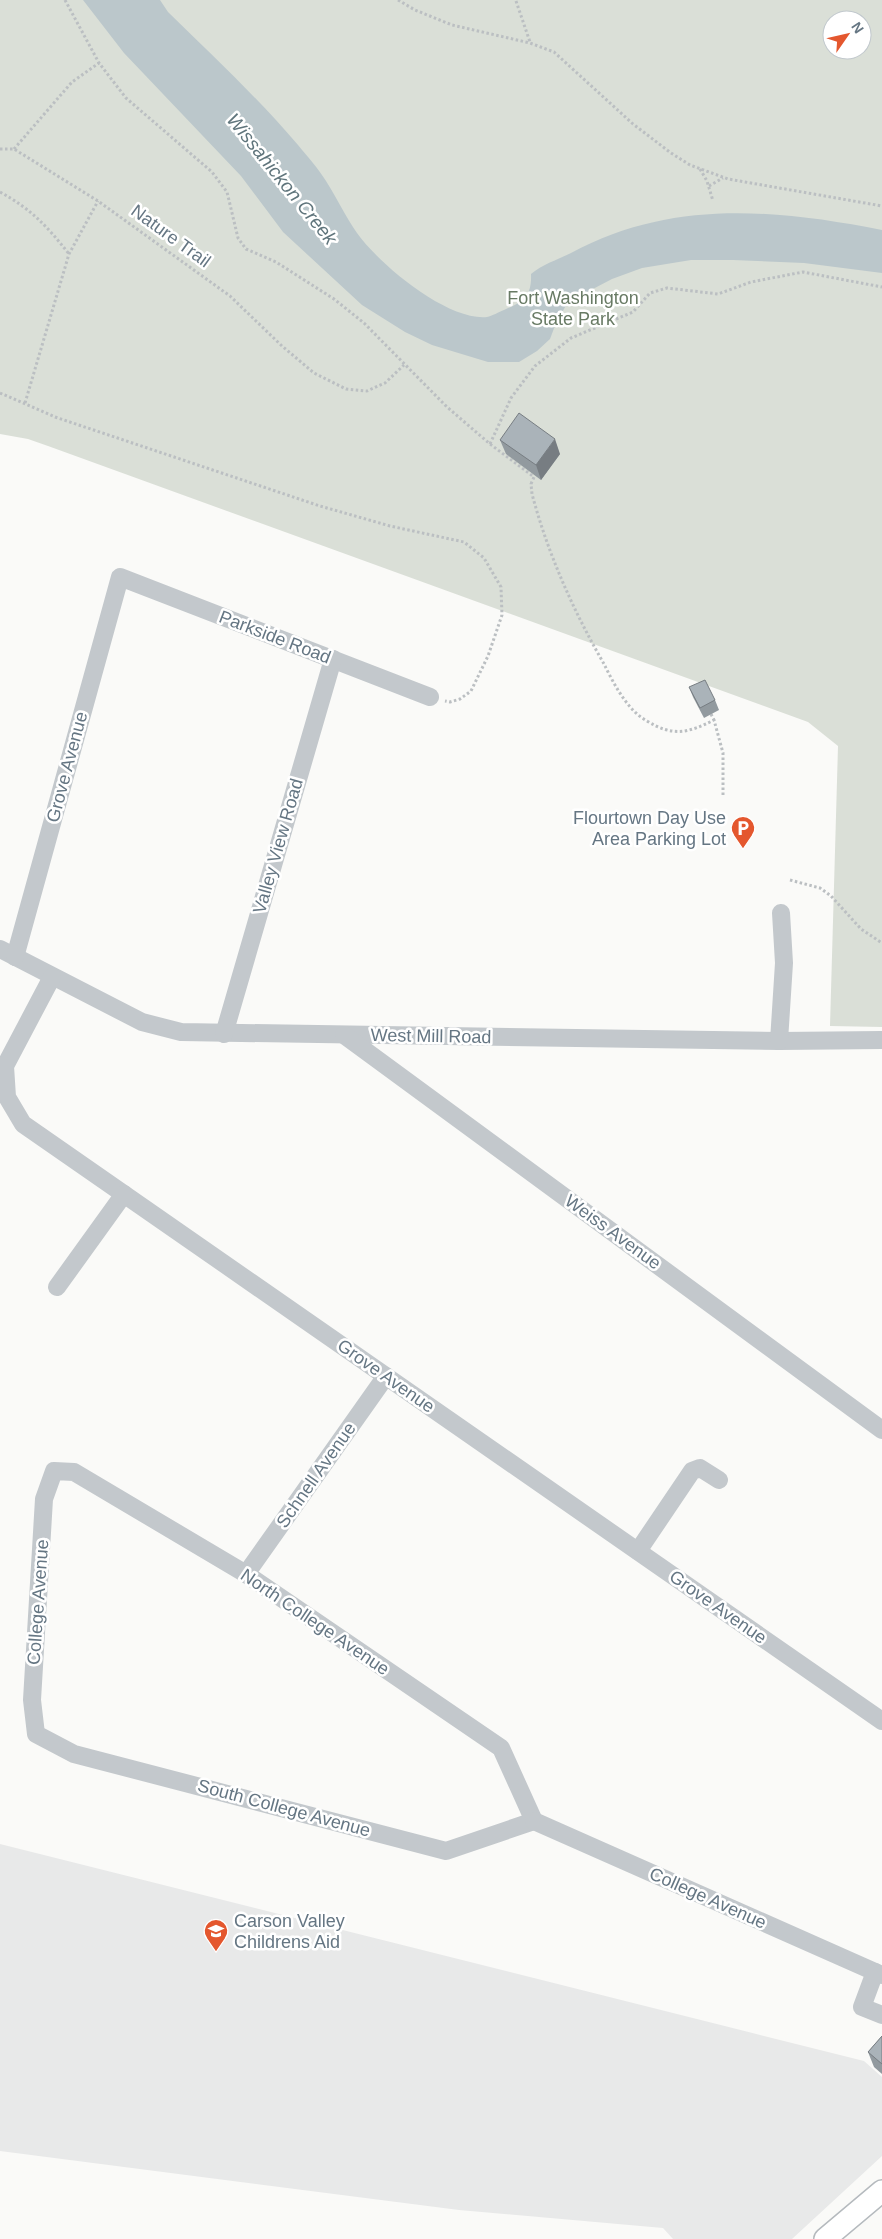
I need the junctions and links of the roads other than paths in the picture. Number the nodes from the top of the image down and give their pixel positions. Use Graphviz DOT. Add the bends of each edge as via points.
graph roads {
  1 [pos="120,577"];
  2 [pos="333,659"];
  3 [pos="430,697"];
  4 [pos="780,913"];
  5 [pos="8,953"];
  6 [pos="52,977"];
  7 [pos="224,1034"];
  8 [pos="344,1035"];
  9 [pos="779,1040"];
  10 [pos="882,1040"];
  11 [pos="124,1194"];
  12 [pos="57,1287"];
  13 [pos="386,1376"];
  14 [pos="882,1430"];
  15 [pos="54,1471"];
  16 [pos="719,1480"];
  17 [pos="638,1551"];
  18 [pos="246,1574"];
  19 [pos="882,1721"];
  20 [pos="36,1734"];
  21 [pos="534,1821"];
  22 [pos="879,1973"];
  23 [pos="882,2015"];
  24 [pos="882,2191"];
  25 [pos="834,2236"];
  1 -- 2 [label="street, Parkside Road"];
  1 -- 5 [label="street, Grove Avenue"];
  2 -- 3 [label="street, Parkside Road"];
  2 -- 7 [label="street, Valley View Road"];
  4 -- 9 [label="street" via="784,963"];
  5 -- 6 [label="street, West Mill Road"];
  6 -- 7 [label="street, West Mill Road" via="142,1022 181,1032"];
  6 -- 11 [label="street, Grove Avenue" via="5,1066 7,1097 23,1124"];
  7 -- 8 [label="street, West Mill Road"];
  8 -- 9 [label="street, West Mill Road"];
  8 -- 14 [label="street, Weiss Avenue"];
  9 -- 10 [label="street, West Mill Road"];
  11 -- 12 [label="street"];
  11 -- 13 [label="street, Grove Avenue"];
  13 -- 17 [label="street, Grove Avenue"];
  13 -- 18 [label="street, Schnell Avenue"];
  15 -- 18 [label="street, North College Avenue" via="74,1472"];
  15 -- 20 [label="street, College Avenue" via="44,1499 32,1700"];
  16 -- 17 [label="street" via="700,1468 692,1471"];
  17 -- 19 [label="street, Grove Avenue"];
  18 -- 21 [label="street, North College Avenue" via="501,1748"];
  20 -- 21 [label="street, South College Avenue" via="74,1754 446,1851"];
  21 -- 22 [label="street, College Avenue"];
  22 -- 23 [label="street" via="862,2008"];
  24 -- 25 [label="main road"];
}
